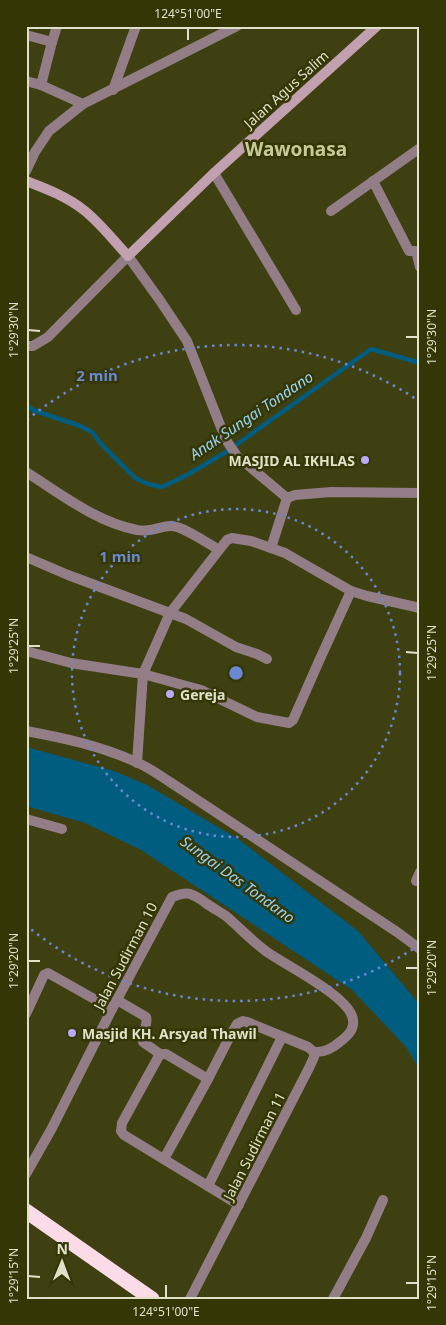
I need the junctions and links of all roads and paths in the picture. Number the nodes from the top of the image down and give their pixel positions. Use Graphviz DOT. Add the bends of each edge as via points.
graph roads {
  1 [pos="58,26"];
  2 [pos="136,26"];
  3 [pos="237,26"];
  4 [pos="377,26"];
  5 [pos="26,35"];
  6 [pos="52,42"];
  7 [pos="26,81"];
  8 [pos="40,85"];
  9 [pos="113,90"];
  10 [pos="83,104"];
  11 [pos="420,148"];
  12 [pos="26,171"];
  13 [pos="214,174"];
  14 [pos="26,180"];
  15 [pos="373,180"];
  16 [pos="331,211"];
  17 [pos="418,250"];
  18 [pos="128,256"];
  19 [pos="420,267"];
  20 [pos="296,310"];
  21 [pos="26,346"];
  22 [pos="26,472"];
  23 [pos="420,493"];
  24 [pos="287,498"];
  25 [pos="272,548"];
  26 [pos="219,550"];
  27 [pos="26,557"];
  28 [pos="351,591"];
  29 [pos="420,608"];
  30 [pos="170,613"];
  31 [pos="26,651"];
  32 [pos="267,659"];
  33 [pos="143,674"];
  34 [pos="26,731"];
  35 [pos="137,763"];
  36 [pos="26,819"];
  37 [pos="62,830"];
  38 [pos="420,949"];
  39 [pos="117,1000"];
  40 [pos="112,1010"];
  41 [pos="26,1014"];
  42 [pos="282,1037"];
  43 [pos="314,1052"];
  44 [pos="160,1054"];
  45 [pos="208,1079"];
  46 [pos="164,1159"];
  47 [pos="26,1174"];
  48 [pos="208,1186"];
  49 [pos="382,1200"];
  50 [pos="239,1205"];
  51 [pos="26,1212"];
  52 [pos="152,1299"];
  53 [pos="190,1299"];
  54 [pos="333,1299"];
  1 -- 6 [label="street"];
  2 -- 9 [label="street"];
  3 -- 9 [label="street"];
  4 -- 13 [label="street, Jalan Agus Salim"];
  5 -- 6 [label="street"];
  6 -- 8 [label="street"];
  7 -- 8 [label="street"];
  8 -- 10 [label="street"];
  9 -- 10 [label="street"];
  10 -- 12 [label="street" via="49,131"];
  11 -- 15 [label="street"];
  13 -- 18 [label="street, Jalan Agus Salim"];
  13 -- 20 [label="street"];
  14 -- 18 [label="street" via="85,210"];
  15 -- 16 [label="street"];
  15 -- 17 [label="street" via="409,251"];
  17 -- 19 [label="street"];
  18 -- 21 [label="street" via="48,337 33,346"];
  18 -- 24 [label="street" via="187,342 226,440 237,456"];
  22 -- 26 [label="street" via="86,510 112,522 139,531 178,526"];
  23 -- 24 [label="street" via="331,492"];
  24 -- 25 [label="street"];
  25 -- 26 [label="street" via="251,540 232,538"];
  25 -- 28 [label="street"];
  26 -- 30 [label="street"];
  27 -- 30 [label="street"];
  28 -- 29 [label="street"];
  28 -- 33 [label="street" via="289,723 257,717 201,690"];
  30 -- 32 [label="street"];
  30 -- 33 [label="street"];
  31 -- 33 [label="street" via="71,663"];
  33 -- 35 [label="street"];
  34 -- 35 [label="street" via="68,738"];
  35 -- 38 [label="street"];
  36 -- 37 [label="street"];
  39 -- 40 [label="street, Jalan Sudirman 10"];
  39 -- 43 [label="street, Jalan Sudirman 10" via="172,897 190,894 227,917 268,953 330,992 349,1010 353,1018 351,1033 328,1050"];
  39 -- 44 [label="street" via="146,1017 143,1042"];
  40 -- 41 [label="street" via="48,973 44,975"];
  40 -- 47 [label="street, Jalan Sudirman 10"];
  42 -- 43 [label="street"];
  42 -- 45 [label="street" via="247,1022 237,1024"];
  42 -- 48 [label="street"];
  43 -- 50 [label="street, Jalan Sudirman 11" via="309,1068"];
  44 -- 45 [label="street" via="166,1054"];
  44 -- 46 [label="street" via="120,1131"];
  45 -- 46 [label="street"];
  46 -- 48 [label="street"];
  48 -- 50 [label="street"];
  49 -- 54 [label="street" via="366,1238"];
  50 -- 53 [label="street, Jalan Sudirman 11"];
  51 -- 52 [label="highway"];
}
